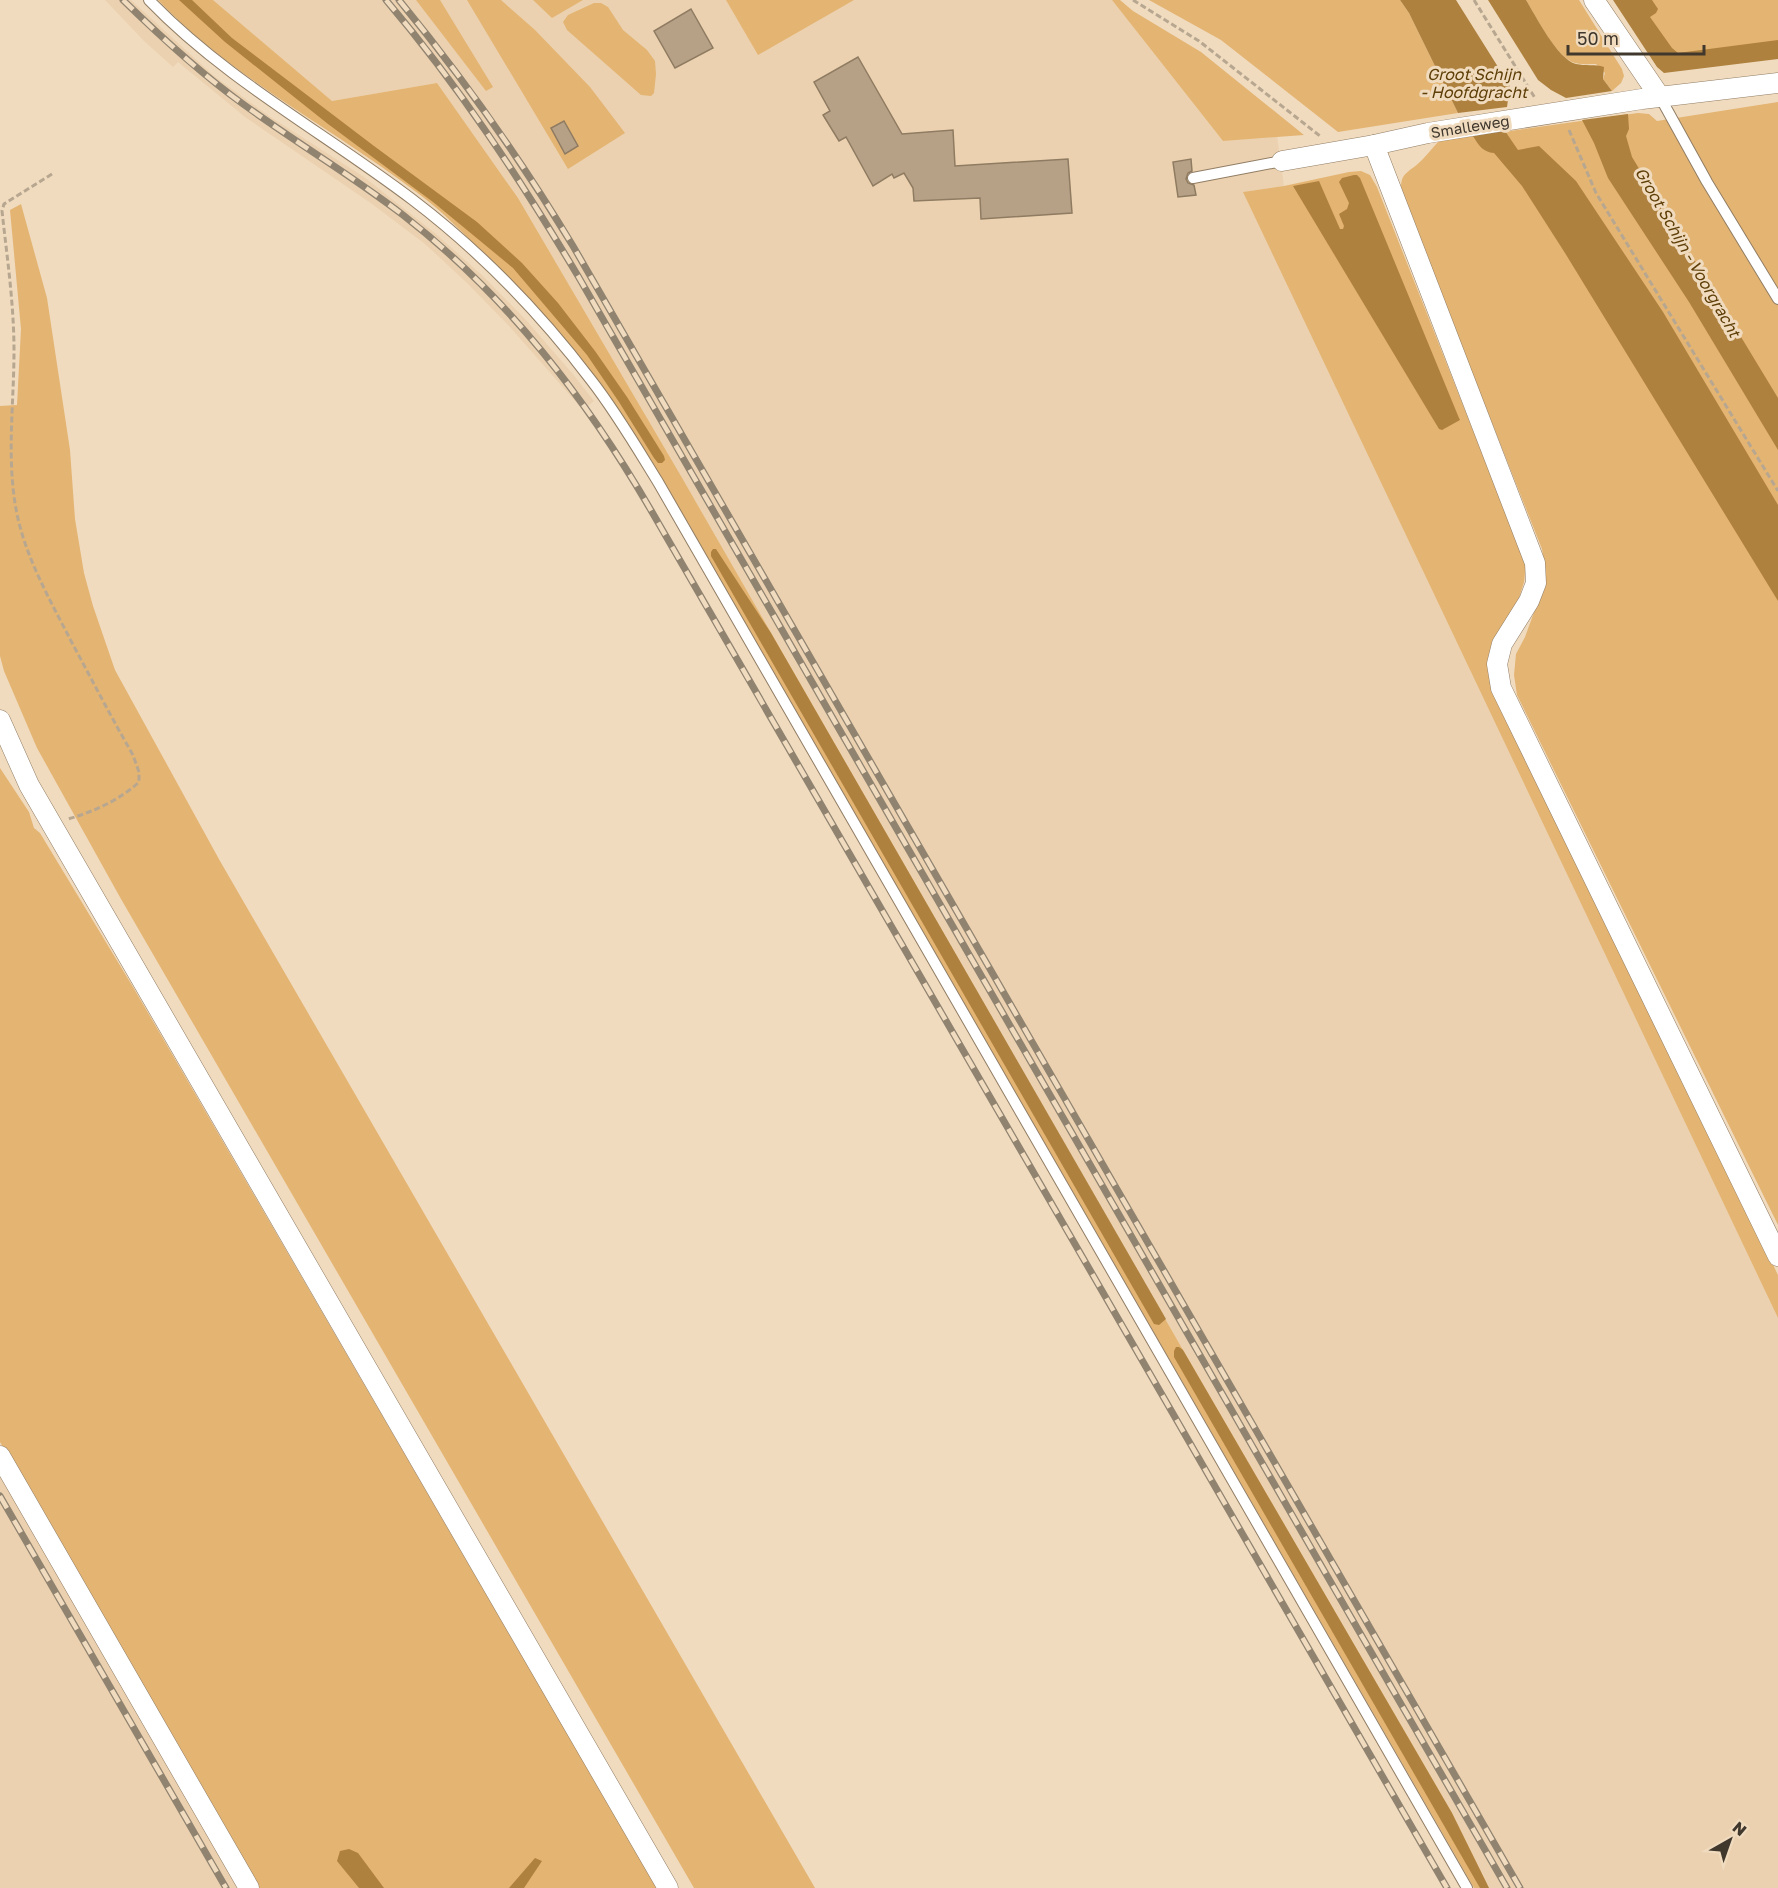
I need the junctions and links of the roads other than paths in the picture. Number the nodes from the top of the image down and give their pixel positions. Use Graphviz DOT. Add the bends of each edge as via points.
graph roads {
  1 [pos="149,0"];
  2 [pos="1594,0"];
  3 [pos="1778,83"];
  4 [pos="1651,98"];
  5 [pos="1374,145"];
  6 [pos="1282,161"];
  7 [pos="1193,178"];
  8 [pos="1778,299"];
  9 [pos="0,720"];
  10 [pos="1778,1256"];
  11 [pos="0,1456"];
  12 [pos="249,1888"];
  13 [pos="668,1888"];
  14 [pos="1467,1888"];
  1 -- 14 [label="lane" via="191,39 269,100 381,176 450,230 529,306 609,406 670,503"];
  2 -- 4 [label="street"];
  3 -- 4 [label="street, Smalleweg"];
  4 -- 5 [label="street, Smalleweg"];
  4 -- 8 [label="lane"];
  5 -- 6 [label="street, Smalleweg"];
  5 -- 10 [label="street" via="1534,563 1536,583 1502,644 1497,664 1501,688"];
  6 -- 7 [label="lane"];
  9 -- 13 [label="street" via="29,784"];
  11 -- 12 [label="street"];
}
